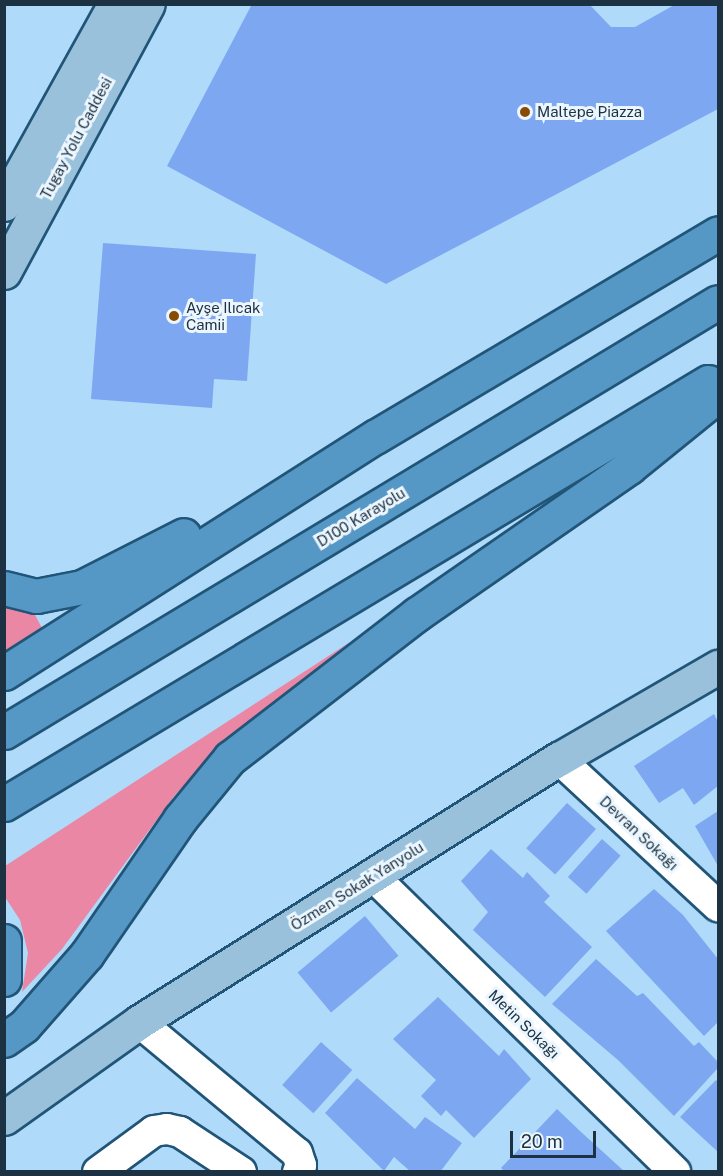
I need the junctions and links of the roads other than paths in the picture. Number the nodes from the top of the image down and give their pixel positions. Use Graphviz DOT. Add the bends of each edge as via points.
graph roads {
  1 [pos="115,4"];
  2 [pos="148,4"];
  3 [pos="4,204"];
  4 [pos="718,233"];
  5 [pos="4,272"];
  6 [pos="718,302"];
  7 [pos="718,375"];
  8 [pos="718,395"];
  9 [pos="375,437"];
  10 [pos="4,588"];
  11 [pos="100,611"];
  12 [pos="4,664"];
  13 [pos="718,667"];
  14 [pos="4,673"];
  15 [pos="4,732"];
  16 [pos="559,759"];
  17 [pos="4,804"];
  18 [pos="373,876"];
  19 [pos="718,906"];
  20 [pos="4,941"];
  21 [pos="4,979"];
  22 [pos="139,1022"];
  23 [pos="4,1040"];
  24 [pos="4,1118"];
  25 [pos="276,1136"];
  26 [pos="224,1168"];
  27 [pos="98,1172"];
  28 [pos="250,1172"];
  29 [pos="298,1172"];
  30 [pos="675,1172"];
  1 -- 3 [label="main road, Tugay Yolu Caddesi"];
  2 -- 5 [label="main road, Tugay Yolu Caddesi"];
  4 -- 9 [label="highway"];
  6 -- 15 [label="highway, D100 Karayolu"];
  7 -- 17 [label="highway"];
  8 -- 23 [label="highway" via="629,467 417,614 230,758 180,819 87,954 24,1026"];
  9 -- 10 [label="highway" via="82,587 36,596"];
  9 -- 11 [label="highway"];
  11 -- 12 [label="highway"];
  11 -- 14 [label="highway"];
  13 -- 16 [label="main road, Özmen Sokak Yanyolu"];
  16 -- 18 [label="main road, Özmen Sokak Yanyolu"];
  16 -- 19 [label="street, Devran Sokağı"];
  18 -- 22 [label="main road, Özmen Sokak Yanyolu"];
  18 -- 30 [label="street, Metin Sokağı"];
  20 -- 21 [label="highway"];
  22 -- 24 [label="main road, Özmen Sokak Yanyolu"];
  22 -- 25 [label="street"];
  25 -- 28 [label="street"];
  25 -- 29 [label="street" via="297,1153 301,1165"];
  26 -- 27 [label="street" via="180,1132 167,1129 154,1131"];
}
